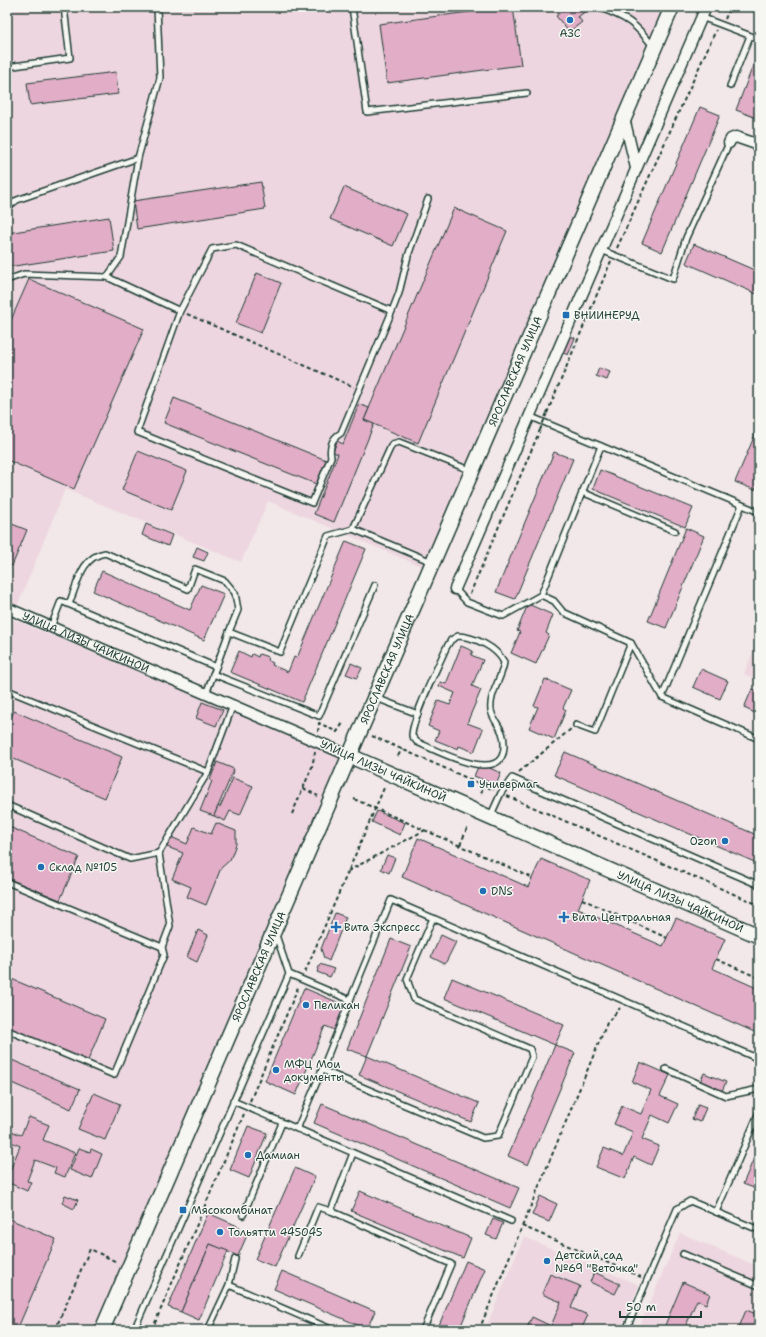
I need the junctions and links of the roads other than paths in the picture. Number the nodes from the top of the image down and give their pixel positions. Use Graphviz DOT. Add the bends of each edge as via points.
graph roads {
  1 [pos="64,7"];
  2 [pos="157,7"];
  3 [pos="352,7"];
  4 [pos="598,7"];
  5 [pos="672,7"];
  6 [pos="706,7"];
  7 [pos="702,17"];
  8 [pos="750,36"];
  9 [pos="759,39"];
  10 [pos="654,48"];
  11 [pos="7,67"];
  12 [pos="730,86"];
  13 [pos="527,93"];
  14 [pos="624,118"];
  15 [pos="729,143"];
  16 [pos="759,145"];
  17 [pos="138,158"];
  18 [pos="636,168"];
  19 [pos="428,199"];
  20 [pos="7,208"];
  21 [pos="601,250"];
  22 [pos="107,277"];
  23 [pos="7,280"];
  24 [pos="392,311"];
  25 [pos="180,312"];
  26 [pos="529,416"];
  27 [pos="601,446"];
  28 [pos="472,471"];
  29 [pos="582,492"];
  30 [pos="742,504"];
  31 [pos="759,512"];
  32 [pos="353,529"];
  33 [pos="675,531"];
  34 [pos="433,562"];
  35 [pos="375,585"];
  36 [pos="455,589"];
  37 [pos="541,594"];
  38 [pos="69,604"];
  39 [pos="7,608"];
  40 [pos="51,627"];
  41 [pos="230,632"];
  42 [pos="632,642"];
  43 [pos="216,667"];
  44 [pos="214,674"];
  45 [pos="7,690"];
  46 [pos="206,694"];
  47 [pos="375,698"];
  48 [pos="662,698"];
  49 [pos="233,705"];
  50 [pos="418,714"];
  51 [pos="576,725"];
  52 [pos="759,739"];
  53 [pos="350,756"];
  54 [pos="208,772"];
  55 [pos="7,805"];
  56 [pos="490,818"];
  57 [pos="159,853"];
  58 [pos="7,882"];
  59 [pos="759,884"];
  60 [pos="433,918"];
  61 [pos="275,931"];
  62 [pos="759,936"];
  63 [pos="162,947"];
  64 [pos="289,974"];
  65 [pos="350,1000"];
  66 [pos="7,1030"];
  67 [pos="759,1059"];
  68 [pos="666,1069"];
  69 [pos="322,1070"];
  70 [pos="759,1089"];
  71 [pos="233,1102"];
  72 [pos="759,1112"];
  73 [pos="282,1123"];
  74 [pos="297,1129"];
  75 [pos="353,1153"];
  76 [pos="331,1211"];
  77 [pos="716,1212"];
  78 [pos="243,1215"];
  79 [pos="511,1221"];
  80 [pos="759,1230"];
  81 [pos="683,1254"];
  82 [pos="298,1256"];
  83 [pos="235,1259"];
  84 [pos="229,1285"];
  85 [pos="759,1286"];
  86 [pos="134,1329"];
  87 [pos="102,1330"];
  88 [pos="140,1330"];
  89 [pos="208,1330"];
  90 [pos="334,1330"];
  91 [pos="423,1330"];
  92 [pos="626,1330"];
  1 -- 11 [label="lane" via="70,58"];
  2 -- 17 [label="lane" via="160,78"];
  3 -- 13 [label="lane" via="366,112"];
  4 -- 10 [label="lane" via="618,14 638,26"];
  5 -- 10 [label="main road, ЯРОСЛАВСКАЯ УЛИЦА"];
  6 -- 7 [label="street"];
  7 -- 8 [label="lane"];
  7 -- 18 [label="street"];
  8 -- 9 [label="lane"];
  8 -- 12 [label="lane"];
  10 -- 14 [label="main road, ЯРОСЛАВСКАЯ УЛИЦА"];
  14 -- 18 [label="street"];
  14 -- 28 [label="main road, ЯРОСЛАВСКАЯ УЛИЦА"];
  15 -- 16 [label="street" via="736,137"];
  15 -- 21 [label="lane" via="686,238 673,279"];
  17 -- 20 [label="lane" via="17,200"];
  17 -- 22 [label="lane" via="121,257"];
  18 -- 21 [label="street"];
  19 -- 24 [label="lane"];
  21 -- 26 [label="street"];
  22 -- 23 [label="lane" via="24,274"];
  22 -- 25 [label="lane"];
  24 -- 25 [label="lane" via="236,244 212,249"];
  24 -- 25 [label="lane" via="341,433 335,437 330,449 331,457 312,504 137,432"];
  26 -- 27 [label="lane"];
  26 -- 36 [label="street"];
  27 -- 29 [label="lane"];
  27 -- 30 [label="lane"];
  28 -- 32 [label="lane" via="399,442 392,444"];
  28 -- 34 [label="main road, ЯРОСЛАВСКАЯ УЛИЦА"];
  29 -- 33 [label="lane"];
  29 -- 37 [label="lane"];
  30 -- 31 [label="lane"];
  30 -- 48 [label="lane"];
  32 -- 34 [label="lane"];
  32 -- 41 [label="lane" via="328,536 280,652"];
  34 -- 47 [label="main road, ЯРОСЛАВСКАЯ УЛИЦА"];
  35 -- 44 [label="lane" via="319,716"];
  36 -- 37 [label="lane" via="467,602 502,616"];
  37 -- 42 [label="lane" via="554,601 563,612"];
  38 -- 40 [label="lane" via="61,601"];
  38 -- 41 [label="lane" via="87,562 95,555 105,553 188,589 195,569 225,581 234,593 238,610"];
  38 -- 43 [label="lane"];
  39 -- 40 [label="street, УЛИЦА ЛИЗЫ ЧАЙКИНОЙ"];
  40 -- 46 [label="street, УЛИЦА ЛИЗЫ ЧАЙКИНОЙ"];
  41 -- 43 [label="lane"];
  42 -- 48 [label="lane"];
  42 -- 51 [label="lane" via="594,732"];
  43 -- 44 [label="lane"];
  44 -- 46 [label="lane"];
  45 -- 54 [label="lane"];
  46 -- 49 [label="street, УЛИЦА ЛИЗЫ ЧАЙКИНОЙ"];
  47 -- 50 [label="lane"];
  47 -- 53 [label="main road, ЯРОСЛАВСКАЯ УЛИЦА"];
  48 -- 52 [label="lane"];
  49 -- 53 [label="street, УЛИЦА ЛИЗЫ ЧАЙКИНОЙ"];
  49 -- 54 [label="lane"];
  50 -- 50 [label="lane" via="412,730 412,736 417,742 464,762 481,765 494,763 501,757 504,748 503,734 491,710 492,698 503,673 504,662 500,655 494,649 465,636 451,640"];
  53 -- 56 [label="main road, УЛИЦА ЛИЗЫ ЧАЙКИНОЙ"];
  53 -- 61 [label="main road, ЯРОСЛАВСКАЯ УЛИЦА"];
  54 -- 57 [label="lane"];
  55 -- 57 [label="lane" via="130,859"];
  56 -- 59 [label="lane" via="501,793 512,778"];
  56 -- 62 [label="main road, УЛИЦА ЛИЗЫ ЧАЙКИНОЙ"];
  57 -- 63 [label="lane" via="170,926"];
  58 -- 63 [label="lane"];
  60 -- 65 [label="lane" via="391,900"];
  60 -- 67 [label="lane"];
  60 -- 69 [label="lane" via="407,979 414,999 530,1049 532,1057 498,1136 483,1138"];
  61 -- 64 [label="lane"];
  61 -- 87 [label="main road, ЯРОСЛАВСКАЯ УЛИЦА"];
  63 -- 66 [label="lane" via="164,955 114,1075"];
  64 -- 65 [label="lane"];
  64 -- 71 [label="lane"];
  65 -- 69 [label="lane"];
  68 -- 70 [label="lane" via="726,1096"];
  69 -- 74 [label="lane"];
  71 -- 73 [label="lane"];
  71 -- 86 [label="lane"];
  72 -- 77 [label="lane"];
  73 -- 74 [label="lane"];
  73 -- 78 [label="lane"];
  74 -- 75 [label="lane"];
  75 -- 76 [label="lane"];
  75 -- 79 [label="lane"];
  76 -- 82 [label="lane" via="318,1207"];
  76 -- 91 [label="lane" via="451,1264"];
  77 -- 80 [label="lane"];
  77 -- 92 [label="lane" via="690,1201 677,1210"];
  81 -- 85 [label="lane"];
  83 -- 84 [label="lane"];
  84 -- 89 [label="lane"];
  84 -- 90 [label="lane"];
  86 -- 88 [label="lane"];
}
